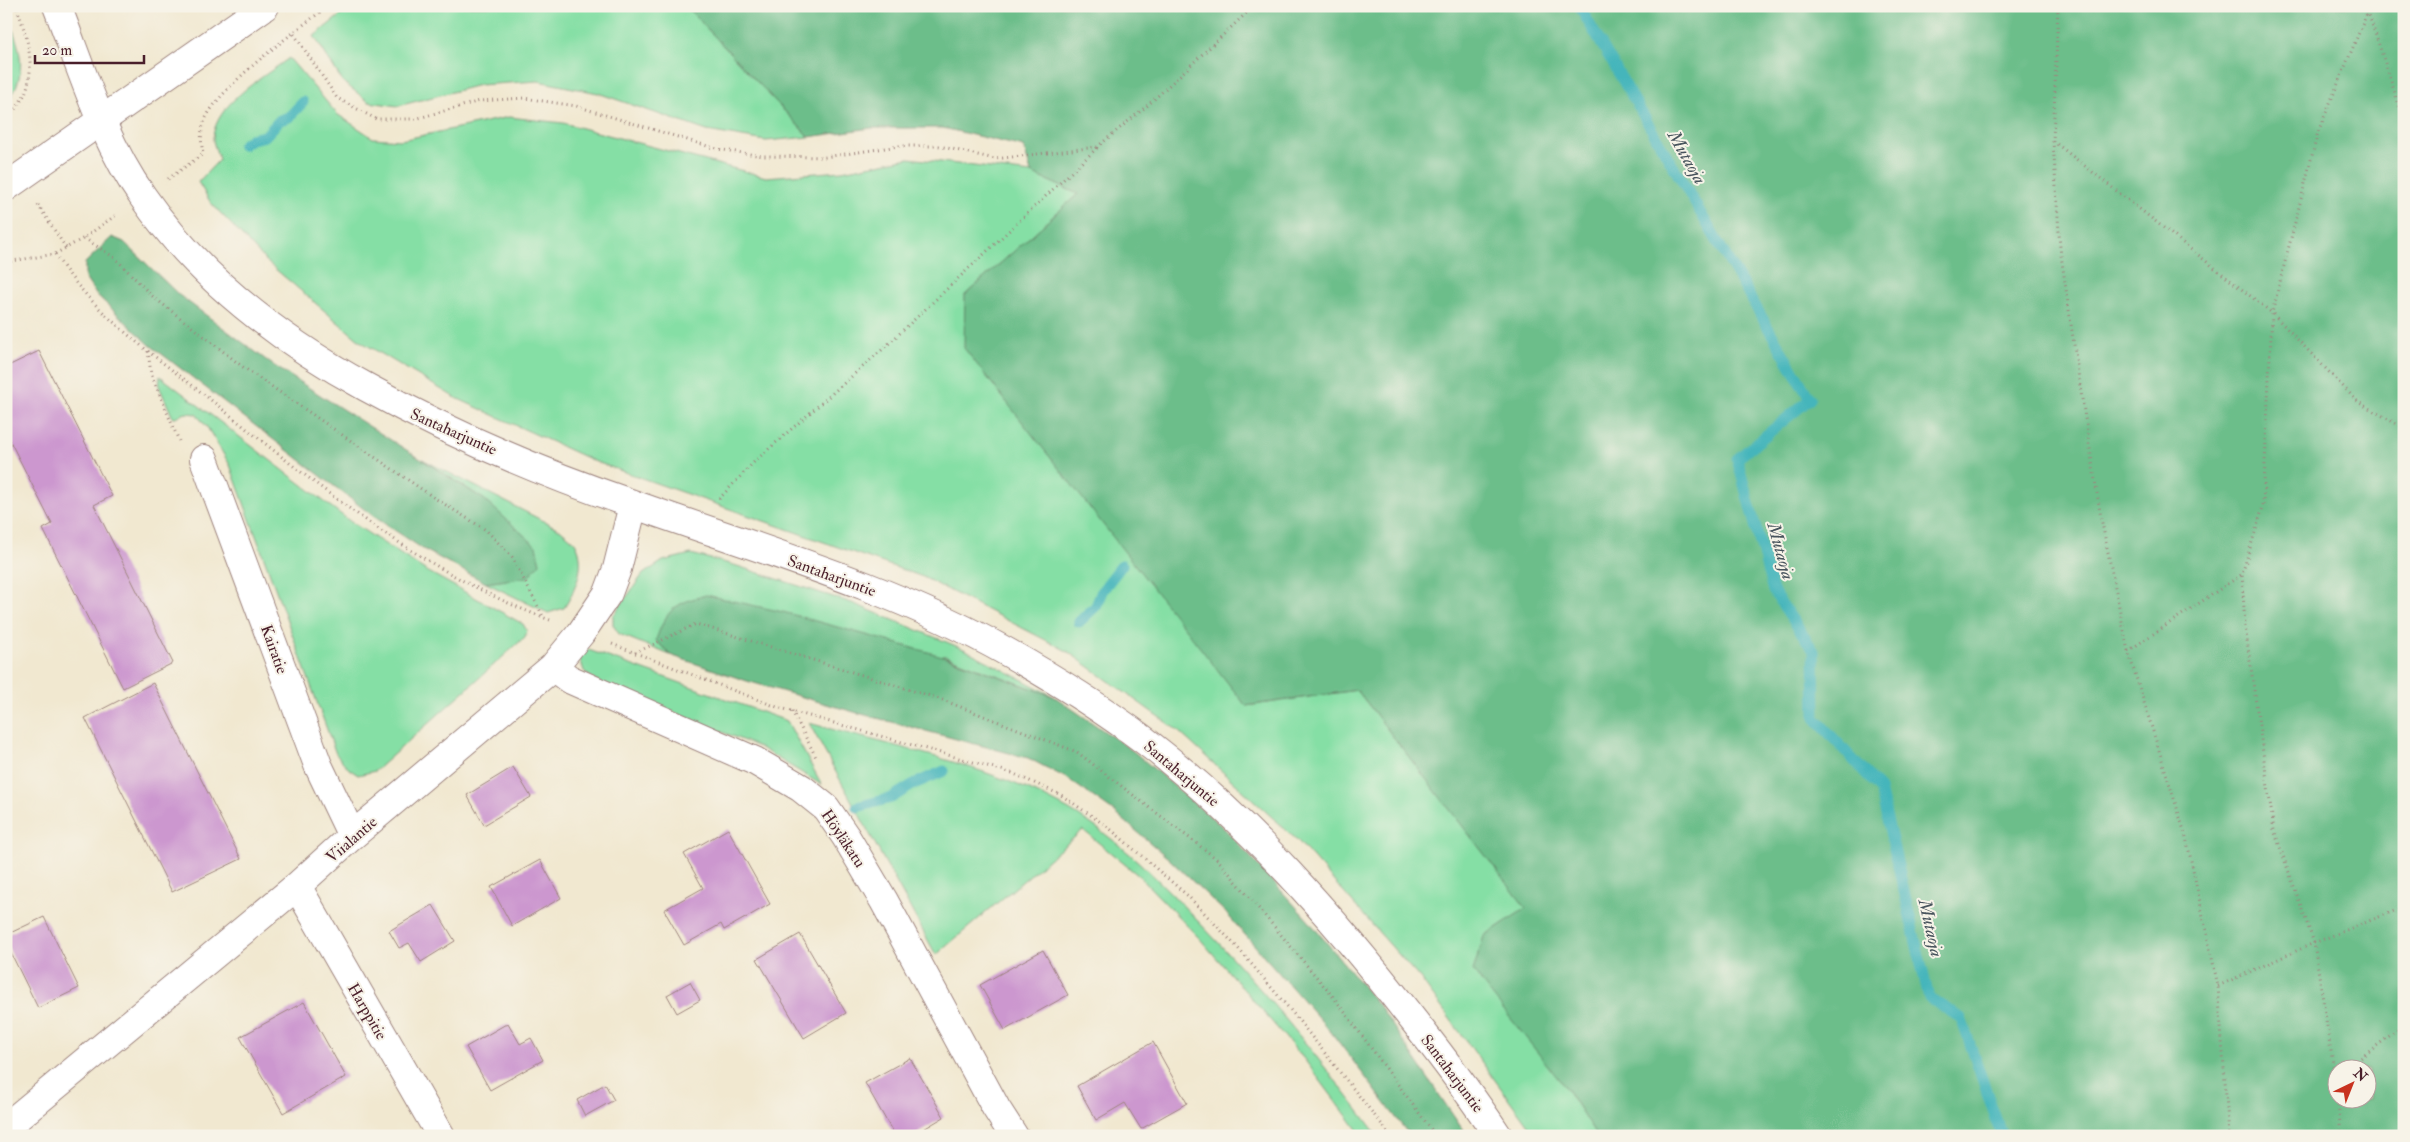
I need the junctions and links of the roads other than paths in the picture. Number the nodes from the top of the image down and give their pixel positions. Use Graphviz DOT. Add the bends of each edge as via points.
graph roads {
  1 [pos="58,6"];
  2 [pos="265,6"];
  3 [pos="102,120"];
  4 [pos="6,187"];
  5 [pos="204,459"];
  6 [pos="633,505"];
  7 [pos="553,667"];
  8 [pos="352,836"];
  9 [pos="297,886"];
  10 [pos="6,1127"];
  11 [pos="441,1136"];
  12 [pos="1014,1136"];
  13 [pos="1498,1136"];
  1 -- 3 [label="street, Santaharjuntie"];
  2 -- 3 [label="street"];
  3 -- 4 [label="street"];
  3 -- 6 [label="street, Santaharjuntie" via="142,197 180,243 219,284 294,344 409,411 558,477"];
  5 -- 8 [label="street, Kairatie" via="318,765"];
  6 -- 7 [label="street, Viialantie" via="608,593"];
  6 -- 13 [label="street, Santaharjuntie" via="853,582 949,622 1102,709 1207,792 1323,910 1398,1001"];
  7 -- 8 [label="street, Viialantie"];
  7 -- 12 [label="street, Höyläkatu" via="569,679 755,761 801,788 826,808 884,901"];
  8 -- 9 [label="street, Viialantie"];
  9 -- 10 [label="street, Viialantie"];
  9 -- 11 [label="street, Harppitie"];
}
